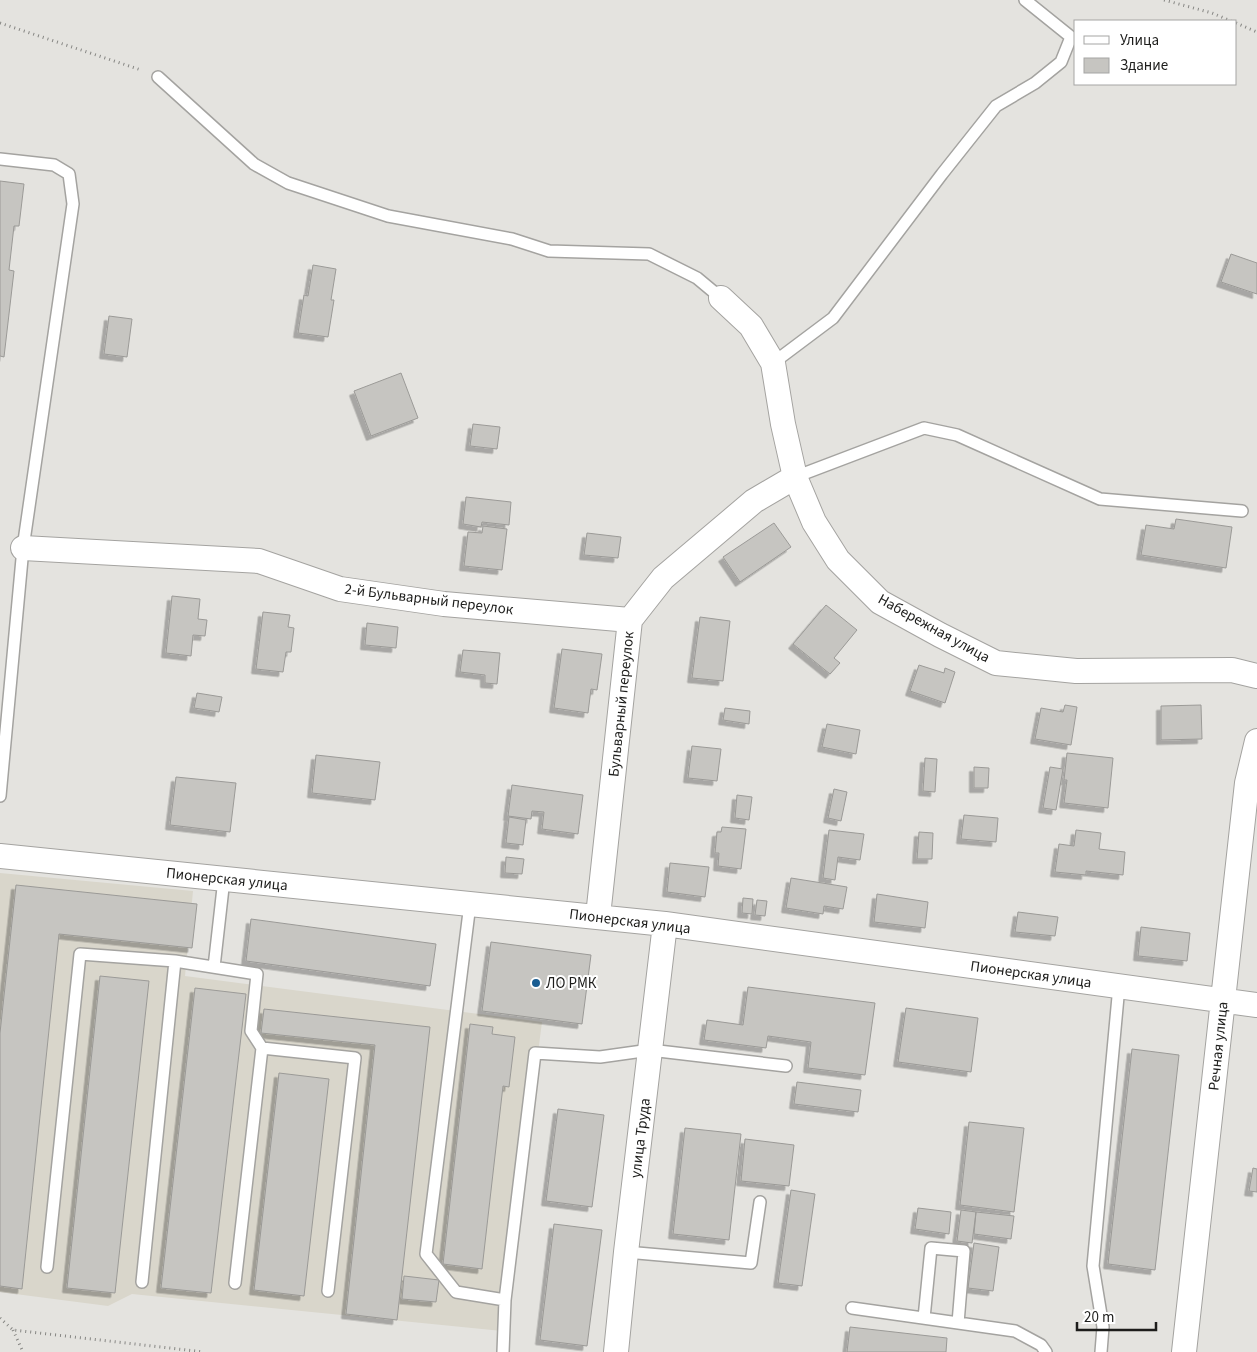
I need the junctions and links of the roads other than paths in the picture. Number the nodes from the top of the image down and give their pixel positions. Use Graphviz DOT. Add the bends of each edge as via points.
graph roads {
  1 [pos="1025,0"];
  2 [pos="158,77"];
  3 [pos="0,159"];
  4 [pos="721,298"];
  5 [pos="773,364"];
  6 [pos="795,477"];
  7 [pos="1242,511"];
  8 [pos="23,548"];
  9 [pos="630,620"];
  10 [pos="1257,676"];
  11 [pos="1257,741"];
  12 [pos="1252,783"];
  13 [pos="0,796"];
  14 [pos="0,856"];
  15 [pos="224,879"];
  16 [pos="470,904"];
  17 [pos="598,916"];
  18 [pos="666,924"];
  19 [pos="174,961"];
  20 [pos="214,967"];
  21 [pos="1119,986"];
  22 [pos="1223,1000"];
  23 [pos="1257,1005"];
  24 [pos="262,1048"];
  25 [pos="650,1050"];
  26 [pos="786,1066"];
  27 [pos="760,1202"];
  28 [pos="626,1252"];
  29 [pos="47,1267"];
  30 [pos="142,1282"];
  31 [pos="236,1283"];
  32 [pos="328,1291"];
  33 [pos="505,1300"];
  34 [pos="852,1308"];
  35 [pos="924,1318"];
  36 [pos="958,1323"];
  37 [pos="504,1352"];
  38 [pos="616,1352"];
  39 [pos="1046,1352"];
  40 [pos="1101,1352"];
  41 [pos="1184,1352"];
  1 -- 5 [label="lane" via="1071,37 1061,62 1035,83 996,106 833,318"];
  2 -- 4 [label="lane" via="254,164 288,184 388,216 512,239 549,251 648,254 697,278"];
  3 -- 8 [label="lane" via="54,165 68,174 73,204"];
  4 -- 5 [label="street" via="751,326"];
  5 -- 6 [label="street, Набережная улица"];
  6 -- 7 [label="lane" via="924,428 957,435 1100,499"];
  6 -- 9 [label="street, Бульварный переулок" via="754,501 663,578"];
  6 -- 10 [label="street, Набережная улица" via="814,522 838,560 880,602 996,663 1076,671 1232,670"];
  8 -- 9 [label="street, 2-й Бульварный переулок" via="259,561 340,589 444,604"];
  8 -- 13 [label="lane"];
  9 -- 17 [label="street, Бульварный переулок"];
  11 -- 12 [label="street, Речная улица"];
  12 -- 22 [label="street, Речная улица"];
  14 -- 15 [label="street, Пионерская улица"];
  15 -- 16 [label="street, Пионерская улица"];
  15 -- 20 [label="lane"];
  16 -- 17 [label="street, Пионерская улица"];
  16 -- 33 [label="lane" via="426,1254 456,1292"];
  17 -- 18 [label="street, Пионерская улица"];
  18 -- 21 [label="street, Пионерская улица"];
  18 -- 25 [label="street, улица Труда"];
  19 -- 20 [label="lane"];
  19 -- 29 [label="lane" via="80,954"];
  19 -- 30 [label="lane"];
  20 -- 24 [label="lane" via="256,974 252,1031"];
  21 -- 22 [label="street, Пионерская улица"];
  21 -- 40 [label="lane" via="1093,1266 1103,1327"];
  22 -- 23 [label="street, Пионерская улица"];
  22 -- 41 [label="street, Речная улица"];
  24 -- 31 [label="lane"];
  24 -- 32 [label="lane" via="355,1058"];
  25 -- 26 [label="lane"];
  25 -- 28 [label="street, улица Труда"];
  25 -- 33 [label="lane" via="600,1057 535,1053"];
  27 -- 28 [label="lane" via="751,1263"];
  28 -- 38 [label="street, улица Труда"];
  33 -- 37 [label="lane"];
  34 -- 35 [label="lane"];
  35 -- 36 [label="lane"];
  35 -- 36 [label="lane" via="931,1248 964,1251"];
  36 -- 39 [label="lane" via="1015,1331 1041,1345"];
}
